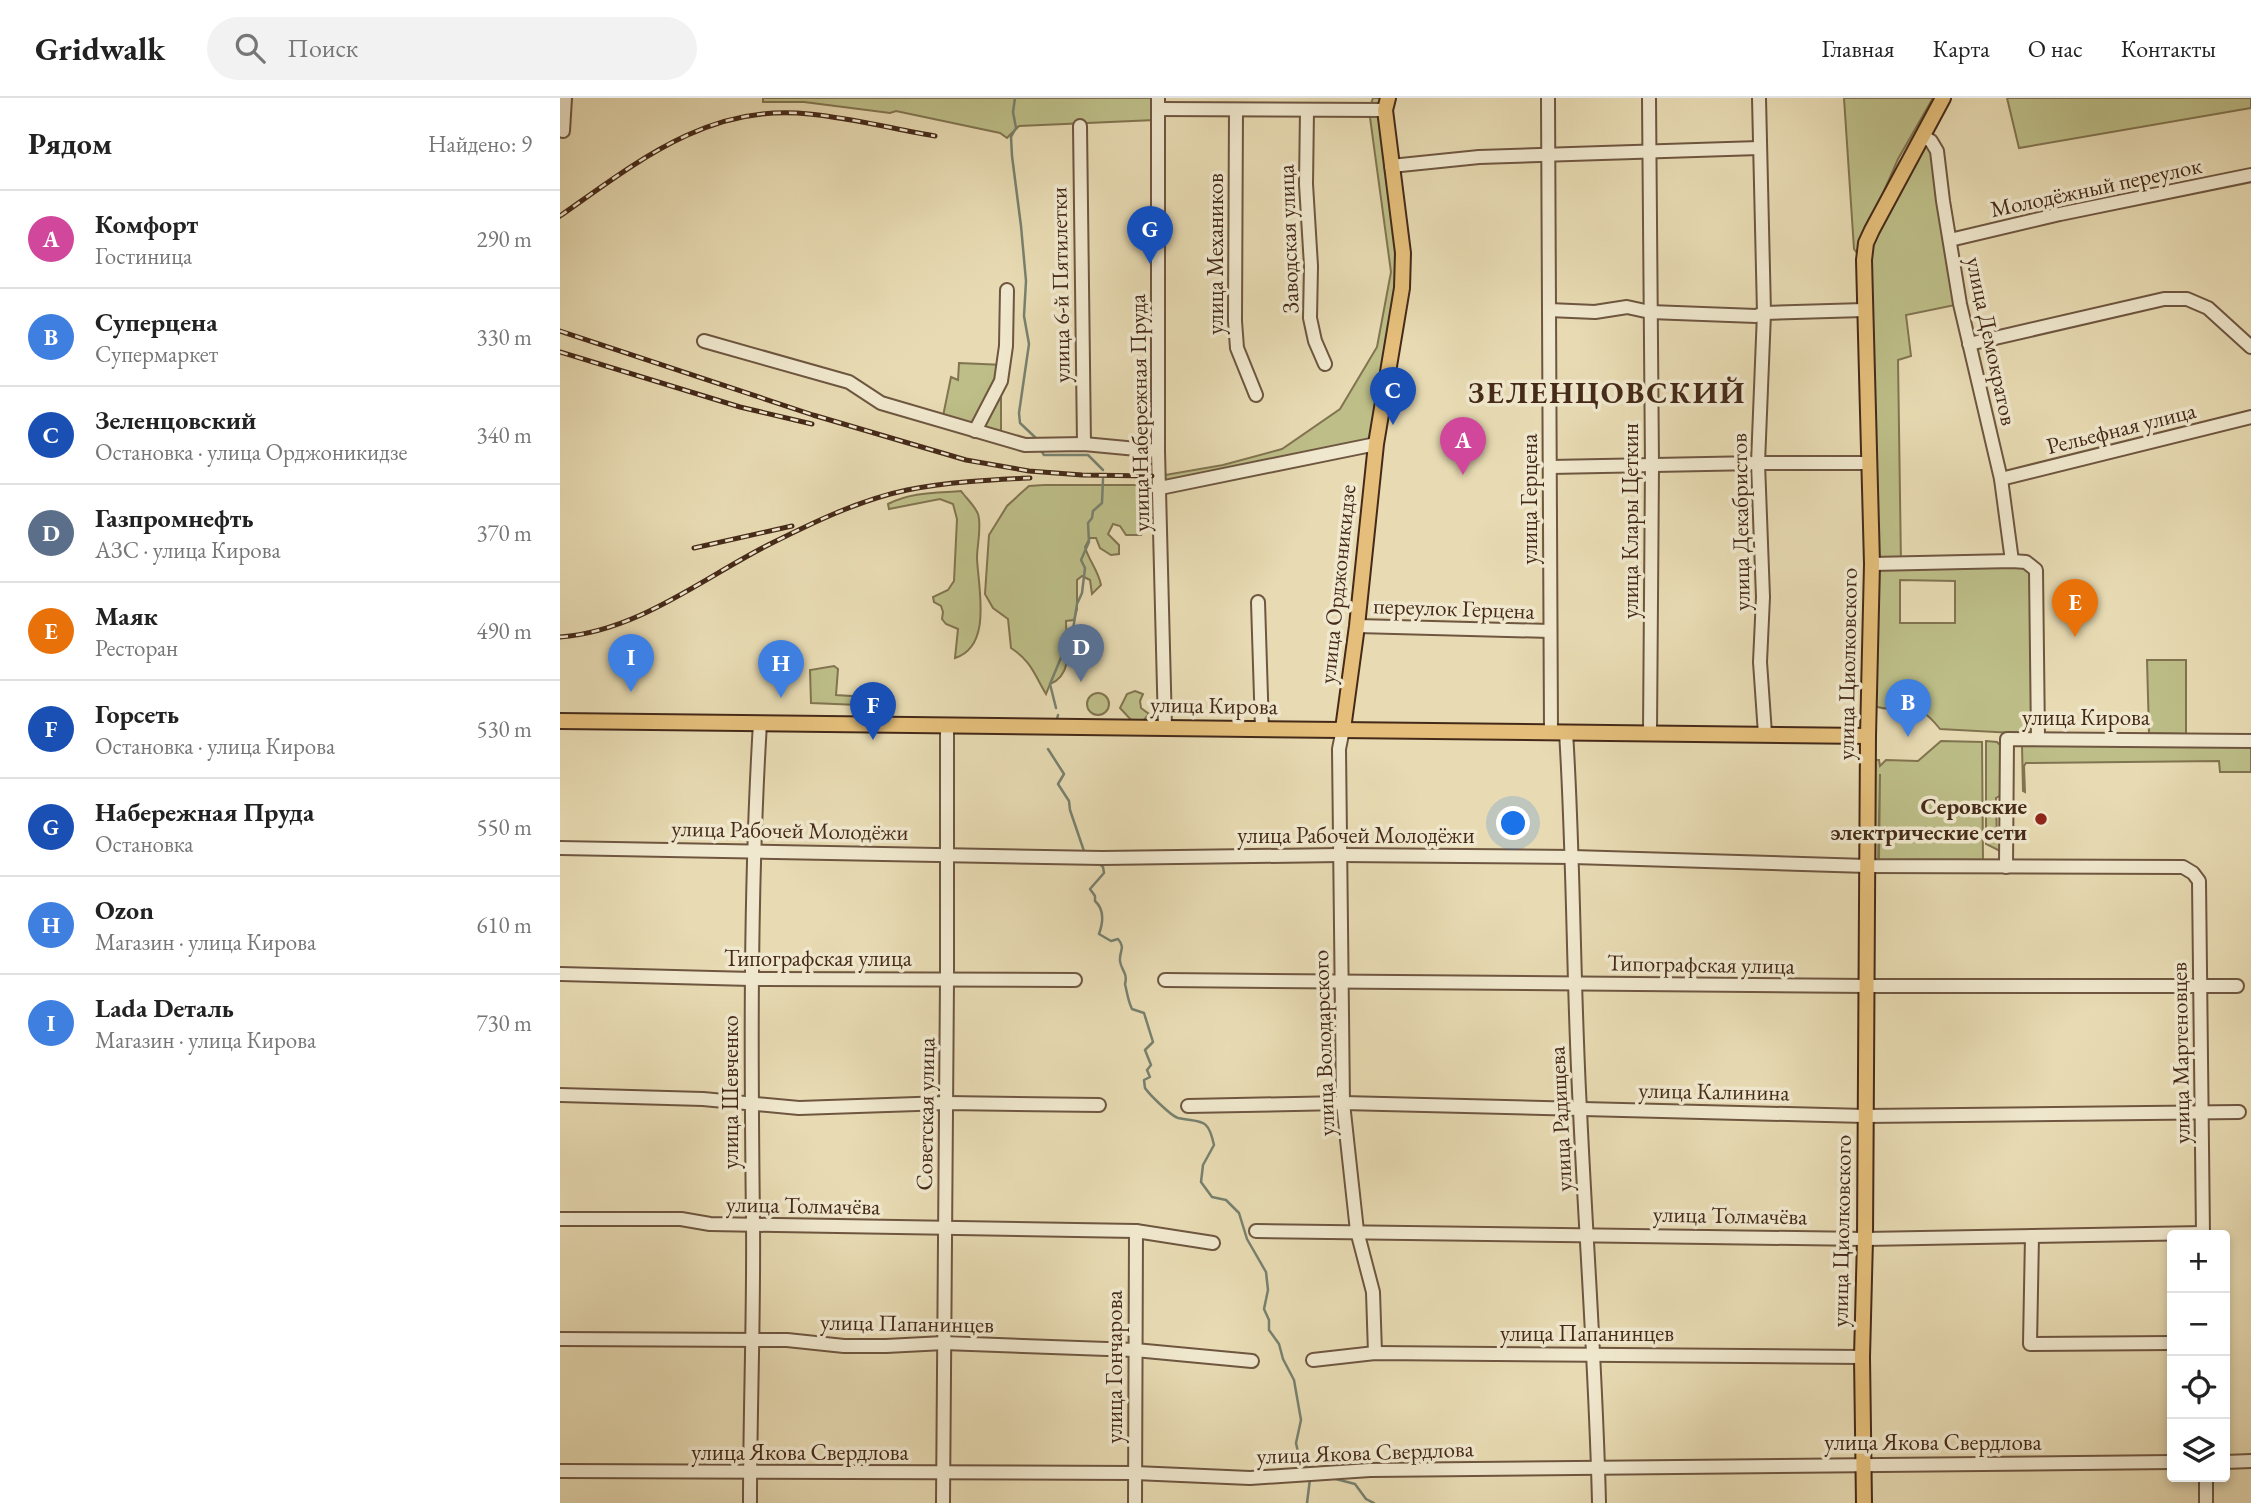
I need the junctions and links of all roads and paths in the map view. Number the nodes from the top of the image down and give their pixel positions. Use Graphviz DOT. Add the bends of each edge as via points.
graph roads {
  1 [pos="565,98"];
  2 [pos="1548,98"];
  3 [pos="1650,98"];
  4 [pos="1759,98"];
  5 [pos="1943,98"];
  6 [pos="1158,104"];
  7 [pos="1387,104"];
  8 [pos="1236,110"];
  9 [pos="1307,110"];
  10 [pos="1080,126"];
  11 [pos="564,131"];
  12 [pos="1922,136"];
  13 [pos="1759,148"];
  14 [pos="1650,152"];
  15 [pos="1548,154"];
  16 [pos="1391,166"];
  17 [pos="2251,175"];
  18 [pos="1950,240"];
  19 [pos="1007,290"];
  20 [pos="1549,310"];
  21 [pos="1864,310"];
  22 [pos="1650,312"];
  23 [pos="1764,313"];
  24 [pos="704,341"];
  25 [pos="1969,344"];
  26 [pos="2251,347"];
  27 [pos="1325,364"];
  28 [pos="1256,395"];
  29 [pos="2251,417"];
  30 [pos="975,430"];
  31 [pos="1084,444"];
  32 [pos="1376,444"];
  33 [pos="1158,451"];
  34 [pos="1758,463"];
  35 [pos="1868,463"];
  36 [pos="1652,465"];
  37 [pos="1550,467"];
  38 [pos="2001,479"];
  39 [pos="1160,488"];
  40 [pos="2012,561"];
  41 [pos="1872,564"];
  42 [pos="1258,602"];
  43 [pos="1357,626"];
  44 [pos="1550,631"];
  45 [pos="560,721"];
  46 [pos="760,723"];
  47 [pos="947,725"];
  48 [pos="1165,727"];
  49 [pos="1262,729"];
  50 [pos="1343,729"];
  51 [pos="560,731"];
  52 [pos="1551,732"];
  53 [pos="1566,732"];
  54 [pos="1650,733"];
  55 [pos="1765,734"];
  56 [pos="1868,736"];
  57 [pos="2038,739"];
  58 [pos="2251,741"];
  59 [pos="560,848"];
  60 [pos="753,851"];
  61 [pos="946,854"];
  62 [pos="1339,855"];
  63 [pos="1573,857"];
  64 [pos="1867,866"];
  65 [pos="2006,867"];
  66 [pos="2193,873"];
  67 [pos="560,974"];
  68 [pos="751,979"];
  69 [pos="947,980"];
  70 [pos="1075,980"];
  71 [pos="1165,980"];
  72 [pos="1340,981"];
  73 [pos="1576,984"];
  74 [pos="1867,986"];
  75 [pos="2200,986"];
  76 [pos="2237,986"];
  77 [pos="560,1096"];
  78 [pos="946,1103"];
  79 [pos="1343,1103"];
  80 [pos="750,1104"];
  81 [pos="1099,1105"];
  82 [pos="1188,1106"];
  83 [pos="1580,1108"];
  84 [pos="2239,1112"];
  85 [pos="2201,1113"];
  86 [pos="1865,1116"];
  87 [pos="560,1220"];
  88 [pos="753,1224"];
  89 [pos="945,1226"];
  90 [pos="2203,1230"];
  91 [pos="1136,1231"];
  92 [pos="1256,1231"];
  93 [pos="1357,1231"];
  94 [pos="1587,1234"];
  95 [pos="2167,1234"];
  96 [pos="2032,1236"];
  97 [pos="1865,1239"];
  98 [pos="1213,1243"];
  99 [pos="560,1339"];
  100 [pos="751,1340"];
  101 [pos="944,1343"];
  102 [pos="2167,1343"];
  103 [pos="1135,1350"];
  104 [pos="1375,1353"];
  105 [pos="1594,1353"];
  106 [pos="1862,1357"];
  107 [pos="1313,1360"];
  108 [pos="1252,1361"];
  109 [pos="2251,1461"];
  110 [pos="2167,1462"];
  111 [pos="2230,1462"];
  112 [pos="1863,1464"];
  113 [pos="1598,1467"];
  114 [pos="560,1471"];
  115 [pos="750,1472"];
  116 [pos="943,1473"];
  117 [pos="1135,1473"];
  118 [pos="2206,1482"];
  119 [pos="750,1503"];
  120 [pos="943,1503"];
  121 [pos="1135,1503"];
  122 [pos="1599,1503"];
  123 [pos="1864,1503"];
  124 [pos="2206,1503"];
  1 -- 11 [label="street"];
  2 -- 15 [label="street, улица Герцена"];
  3 -- 14 [label="street, улица Клары Цеткин"];
  4 -- 13 [label="street, улица Декабристов"];
  5 -- 12 [label="main road, улица Циолковского"];
  6 -- 8 [label="street"];
  6 -- 33 [label="street, улица Набережная Пруда"];
  7 -- 9 [label="street"];
  7 -- 16 [label="main road, улица Орджоникидзе"];
  8 -- 9 [label="street"];
  8 -- 28 [label="street, улица Механиков" via="1237,348"];
  9 -- 27 [label="street, Заводская улица" via="1310,318"];
  10 -- 31 [label="street, улица 6-й Пятилетки"];
  12 -- 18 [label="street, улица Демократов" via="1937,151"];
  12 -- 21 [label="main road, улица Циолковского" via="1866,243"];
  13 -- 14 [label="street"];
  13 -- 23 [label="street, улица Декабристов"];
  14 -- 15 [label="street"];
  14 -- 22 [label="street, улица Клары Цеткин"];
  15 -- 16 [label="street"];
  15 -- 20 [label="street, улица Герцена"];
  16 -- 32 [label="main road, улица Орджоникидзе" via="1403,253 1402,288"];
  17 -- 18 [label="street, Молодёжный переулок"];
  18 -- 25 [label="street, улица Демократов"];
  19 -- 30 [label="street" via="1001,381"];
  20 -- 22 [label="street" via="1595,312 1627,307"];
  20 -- 37 [label="street, улица Герцена"];
  21 -- 23 [label="street"];
  21 -- 35 [label="main road, улица Циолковского"];
  22 -- 23 [label="street"];
  22 -- 36 [label="street, улица Клары Цеткин"];
  23 -- 34 [label="street, улица Декабристов"];
  24 -- 30 [label="street" via="849,382 881,402"];
  25 -- 26 [label="street" via="2164,299 2187,299 2208,308"];
  25 -- 38 [label="street, улица Демократов"];
  29 -- 38 [label="street, Рельефная улица"];
  30 -- 31 [label="street" via="1025,445"];
  31 -- 33 [label="street"];
  32 -- 39 [label="street, улица Орджоникидзе"];
  32 -- 43 [label="main road, улица Орджоникидзе"];
  33 -- 39 [label="street, улица Набережная Пруда"];
  34 -- 35 [label="street"];
  34 -- 36 [label="street"];
  34 -- 55 [label="street, улица Декабристов"];
  35 -- 41 [label="main road, улица Циолковского"];
  36 -- 37 [label="street"];
  36 -- 54 [label="street, улица Клары Цеткин"];
  37 -- 44 [label="street, улица Герцена"];
  38 -- 40 [label="street, улица Демократов"];
  39 -- 48 [label="street, улица Набережная Пруда"];
  40 -- 41 [label="street"];
  40 -- 57 [label="street" via="2026,562 2036,570"];
  41 -- 56 [label="main road, улица Циолковского"];
  42 -- 49 [label="street"];
  43 -- 44 [label="street, переулок Герцена"];
  43 -- 50 [label="main road, улица Орджоникидзе"];
  44 -- 52 [label="street, улица Герцена"];
  45 -- 46 [label="main road, улица Кирова"];
  45 -- 51 [label="street"];
  46 -- 47 [label="main road, улица Кирова"];
  46 -- 60 [label="street, улица Шевченко"];
  47 -- 48 [label="main road, улица Кирова"];
  47 -- 61 [label="street, Советская улица"];
  48 -- 49 [label="main road, улица Кирова"];
  49 -- 50 [label="main road, улица Кирова"];
  50 -- 52 [label="main road, улица Кирова"];
  50 -- 62 [label="street, улица Володарского"];
  52 -- 53 [label="main road, улица Кирова"];
  53 -- 54 [label="main road, улица Кирова"];
  53 -- 63 [label="street, улица Радищева"];
  54 -- 55 [label="main road, улица Кирова"];
  55 -- 56 [label="main road, улица Кирова"];
  56 -- 64 [label="main road, улица Циолковского"];
  57 -- 58 [label="street, улица Кирова"];
  57 -- 65 [label="street, улица Кирова" via="2007,739"];
  59 -- 60 [label="street, улица Рабочей Молодёжи"];
  60 -- 61 [label="street, улица Рабочей Молодёжи"];
  60 -- 68 [label="street, улица Шевченко"];
  61 -- 62 [label="street, улица Рабочей Молодёжи" via="1102,858"];
  61 -- 69 [label="street, Советская улица"];
  62 -- 63 [label="street, улица Рабочей Молодёжи"];
  62 -- 72 [label="street, улица Володарского"];
  63 -- 64 [label="street, улица Рабочей Молодёжи"];
  63 -- 73 [label="street, улица Радищева"];
  64 -- 65 [label="street, улица Рабочей Молодёжи"];
  64 -- 74 [label="main road, улица Циолковского"];
  65 -- 66 [label="street, улица Рабочей Молодёжи" via="2183,867"];
  66 -- 75 [label="street, улица Мартеновцев" via="2199,881"];
  67 -- 68 [label="street, Типографская улица"];
  68 -- 69 [label="street, Типографская улица"];
  68 -- 80 [label="street, улица Шевченко"];
  69 -- 70 [label="street, Типографская улица"];
  69 -- 78 [label="street, Советская улица"];
  71 -- 72 [label="street, Типографская улица"];
  72 -- 73 [label="street, Типографская улица"];
  72 -- 79 [label="street, улица Володарского"];
  73 -- 74 [label="street, Типографская улица"];
  73 -- 83 [label="street, улица Радищева"];
  74 -- 75 [label="street, Типографская улица"];
  74 -- 86 [label="main road, улица Циолковского"];
  75 -- 76 [label="street, Типографская улица"];
  75 -- 85 [label="street, улица Мартеновцев"];
  77 -- 80 [label="street"];
  78 -- 80 [label="street" via="799,1108"];
  78 -- 81 [label="street"];
  78 -- 89 [label="street, Советская улица"];
  79 -- 82 [label="street, улица Калинина"];
  79 -- 83 [label="street, улица Калинина"];
  79 -- 93 [label="street, улица Володарского"];
  80 -- 88 [label="street, улица Шевченко"];
  83 -- 86 [label="street, улица Калинина"];
  83 -- 94 [label="street, улица Радищева"];
  84 -- 85 [label="street, улица Калинина"];
  85 -- 86 [label="street, улица Калинина"];
  85 -- 90 [label="street, улица Мартеновцев"];
  86 -- 97 [label="main road, улица Циолковского"];
  87 -- 88 [label="street, улица Толмачёва" via="681,1219"];
  88 -- 89 [label="street, улица Толмачёва"];
  88 -- 100 [label="street, улица Шевченко"];
  89 -- 91 [label="street, улица Толмачёва"];
  89 -- 101 [label="street, Советская улица"];
  91 -- 98 [label="street, улица Толмачёва"];
  91 -- 103 [label="street, улица Гончарова"];
  92 -- 93 [label="street, улица Толмачёва"];
  93 -- 94 [label="street, улица Толмачёва"];
  93 -- 104 [label="street, улица Володарского" via="1373,1292"];
  94 -- 97 [label="street, улица Толмачёва"];
  94 -- 105 [label="street, улица Радищева"];
  95 -- 96 [label="street, улица Толмачёва"];
  96 -- 97 [label="street, улица Толмачёва"];
  96 -- 102 [label="street" via="2030,1344"];
  97 -- 106 [label="main road, улица Циолковского"];
  99 -- 100 [label="street, улица Папанинцев"];
  100 -- 101 [label="street, улица Папанинцев" via="844,1346"];
  100 -- 115 [label="street, улица Шевченко"];
  101 -- 103 [label="street, улица Папанинцев"];
  101 -- 116 [label="street, Советская улица"];
  103 -- 108 [label="street, улица Папанинцев"];
  103 -- 117 [label="street, улица Гончарова"];
  104 -- 105 [label="street, улица Папанинцев"];
  104 -- 107 [label="street, улица Папанинцев"];
  105 -- 106 [label="street, улица Папанинцев"];
  105 -- 113 [label="street, улица Радищева"];
  106 -- 112 [label="main road, улица Циолковского"];
  109 -- 111 [label="street"];
  110 -- 112 [label="street, улица Якова Свердлова"];
  112 -- 113 [label="street, улица Якова Свердлова"];
  112 -- 123 [label="main road, улица Циолковского"];
  113 -- 117 [label="street, улица Якова Свердлова" via="1370,1470 1250,1478"];
  113 -- 122 [label="street, улица Радищева"];
  114 -- 115 [label="street, улица Якова Свердлова"];
  115 -- 116 [label="street, улица Якова Свердлова"];
  115 -- 119 [label="street, улица Шевченко"];
  116 -- 117 [label="street, улица Якова Свердлова"];
  116 -- 120 [label="street, Советская улица"];
  117 -- 121 [label="street, улица Гончарова"];
  118 -- 124 [label="street"];
}
